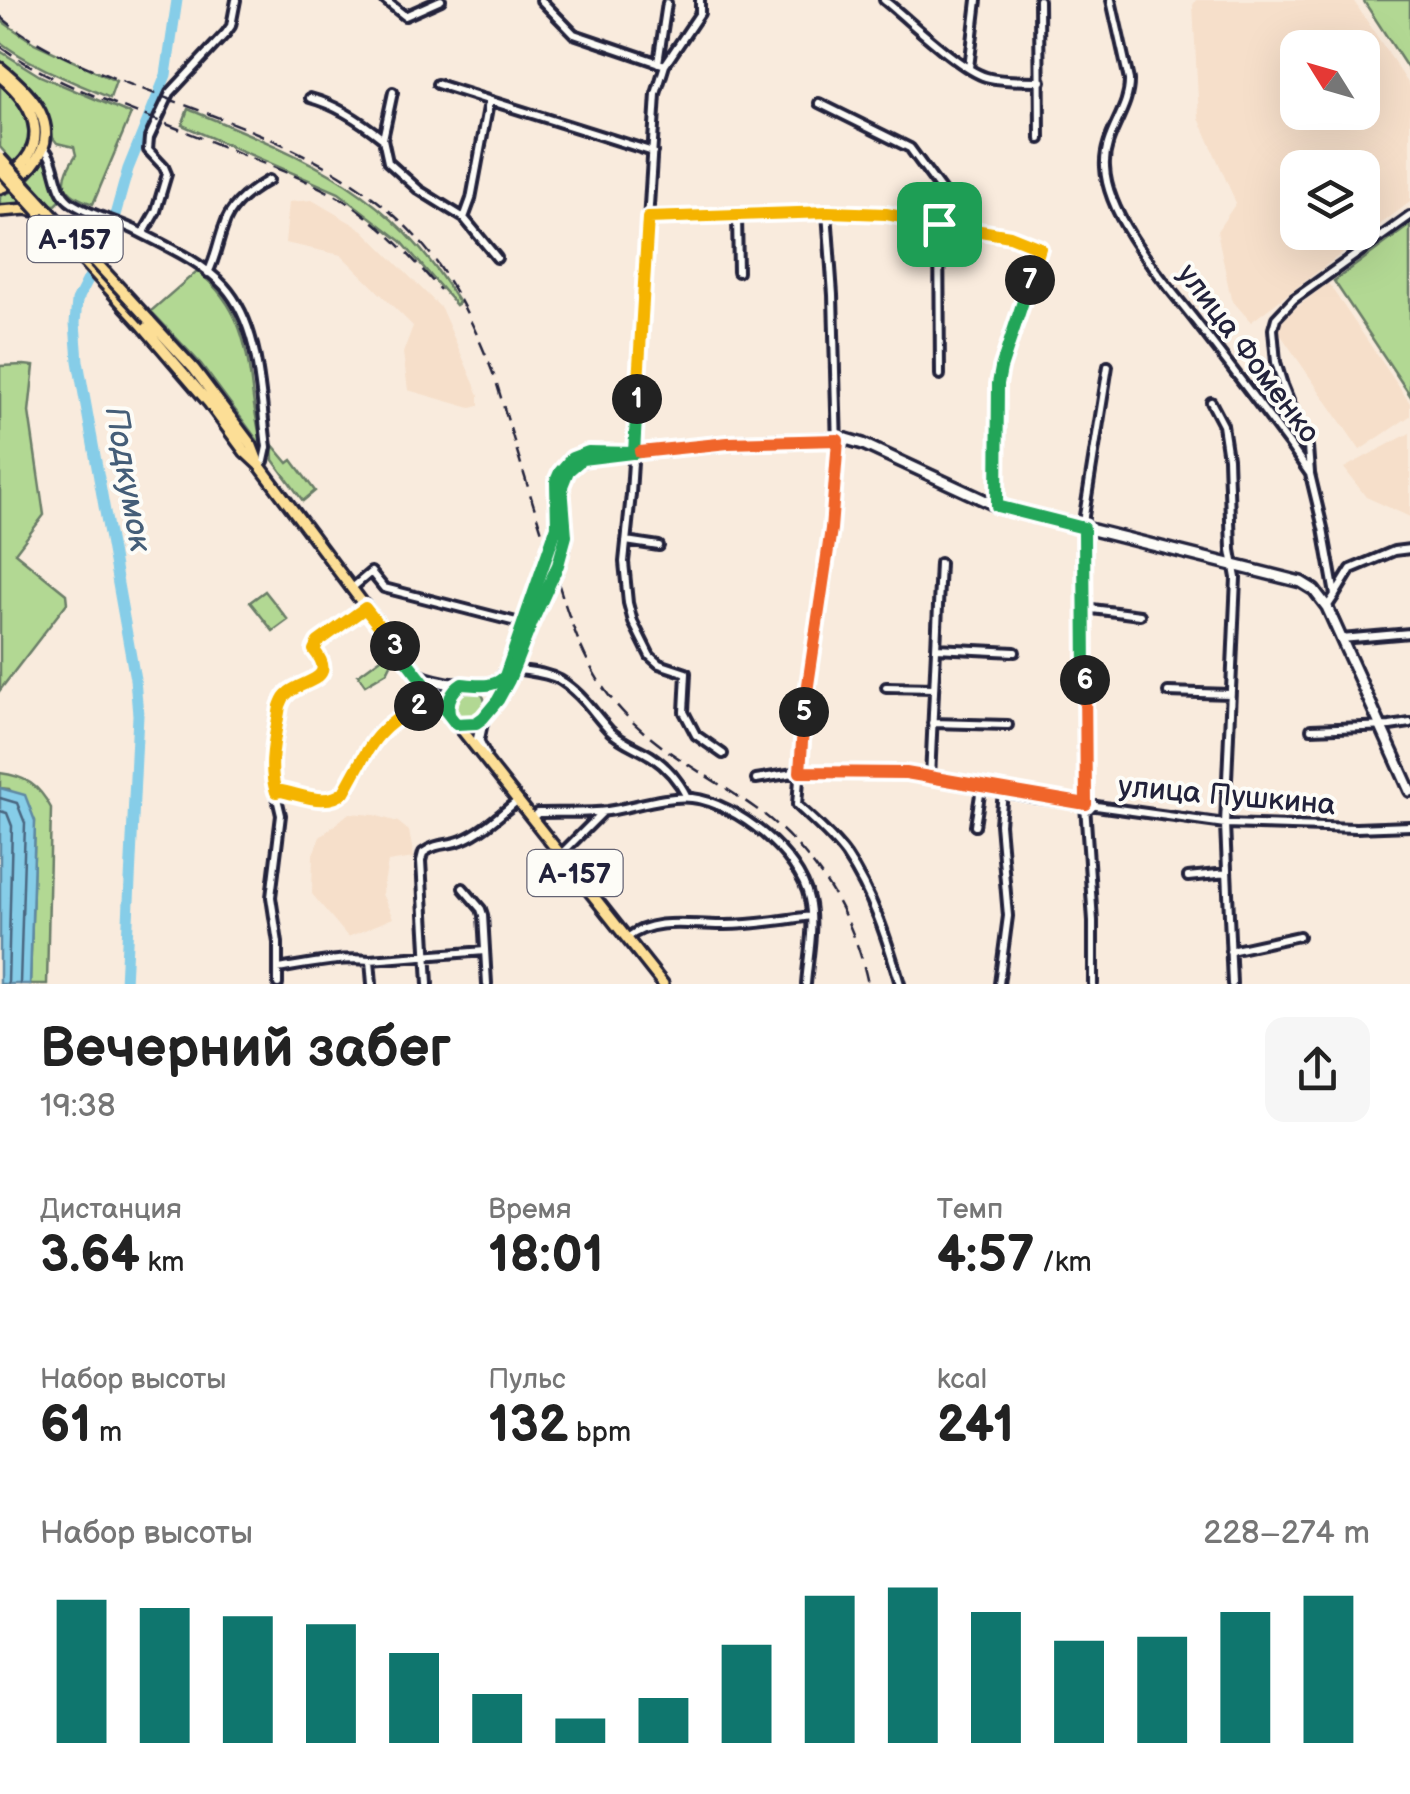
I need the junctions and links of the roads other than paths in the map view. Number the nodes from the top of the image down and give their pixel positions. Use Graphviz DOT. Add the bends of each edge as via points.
graph roads {
  1 [pos="236,0"];
  2 [pos="385,0"];
  3 [pos="441,0"];
  4 [pos="541,0"];
  5 [pos="700,0"];
  6 [pos="884,0"];
  7 [pos="977,0"];
  8 [pos="1039,0"];
  9 [pos="1111,0"];
  10 [pos="667,3"];
  11 [pos="661,64"];
  12 [pos="0,68"];
  13 [pos="968,68"];
  14 [pos="0,76"];
  15 [pos="1041,81"];
  16 [pos="438,84"];
  17 [pos="392,92"];
  18 [pos="310,98"];
  19 [pos="490,102"];
  20 [pos="819,103"];
  21 [pos="383,139"];
  22 [pos="1040,139"];
  23 [pos="43,148"];
  24 [pos="653,152"];
  25 [pos="0,158"];
  26 [pos="0,170"];
  27 [pos="0,180"];
  28 [pos="269,180"];
  29 [pos="0,188"];
  30 [pos="0,211"];
  31 [pos="39,212"];
  32 [pos="828,212"];
  33 [pos="737,215"];
  34 [pos="1410,216"];
  35 [pos="464,218"];
  36 [pos="648,218"];
  37 [pos="939,224"];
  38 [pos="963,228"];
  39 [pos="143,234"];
  40 [pos="497,258"];
  41 [pos="738,272"];
  42 [pos="208,273"];
  43 [pos="146,323"];
  44 [pos="1108,366"];
  45 [pos="940,375"];
  46 [pos="1211,402"];
  47 [pos="838,440"];
  48 [pos="634,453"];
  49 [pos="260,466"];
  50 [pos="1310,474"];
  51 [pos="997,506"];
  52 [pos="1084,528"];
  53 [pos="626,541"];
  54 [pos="658,546"];
  55 [pos="1410,549"];
  56 [pos="940,564"];
  57 [pos="1233,564"];
  58 [pos="351,589"];
  59 [pos="1334,595"];
  60 [pos="1328,607"];
  61 [pos="365,608"];
  62 [pos="1084,608"];
  63 [pos="1140,615"];
  64 [pos="520,623"];
  65 [pos="1410,633"];
  66 [pos="1341,639"];
  67 [pos="936,648"];
  68 [pos="1015,652"];
  69 [pos="514,669"];
  70 [pos="418,675"];
  71 [pos="462,684"];
  72 [pos="481,686"];
  73 [pos="886,686"];
  74 [pos="934,688"];
  75 [pos="1168,692"];
  76 [pos="1230,694"];
  77 [pos="435,697"];
  78 [pos="489,708"];
  79 [pos="449,714"];
  80 [pos="483,718"];
  81 [pos="932,723"];
  82 [pos="1410,723"];
  83 [pos="456,724"];
  84 [pos="1008,726"];
  85 [pos="1380,726"];
  86 [pos="1311,729"];
  87 [pos="724,754"];
  88 [pos="486,762"];
  89 [pos="800,772"];
  90 [pos="930,778"];
  91 [pos="756,779"];
  92 [pos="981,788"];
  93 [pos="1410,791"];
  94 [pos="276,792"];
  95 [pos="1003,792"];
  96 [pos="687,797"];
  97 [pos="518,801"];
  98 [pos="1086,804"];
  99 [pos="604,812"];
  100 [pos="532,818"];
  101 [pos="1224,824"];
  102 [pos="975,826"];
  103 [pos="1410,826"];
  104 [pos="560,855"];
  105 [pos="1227,873"];
  106 [pos="1188,877"];
  107 [pos="462,888"];
  108 [pos="811,916"];
  109 [pos="1299,936"];
  110 [pos="626,938"];
  111 [pos="485,951"];
  112 [pos="1230,951"];
  113 [pos="427,955"];
  114 [pos="370,960"];
  115 [pos="278,969"];
  116 [pos="278,984"];
  117 [pos="372,984"];
  118 [pos="428,984"];
  119 [pos="488,984"];
  120 [pos="662,984"];
  121 [pos="806,984"];
  122 [pos="900,984"];
  123 [pos="999,984"];
  124 [pos="1093,984"];
  125 [pos="1232,984"];
  1 -- 39 [label="street" via="226,33 170,93 150,138 148,150 167,174"];
  2 -- 3 [label="street" via="404,16"];
  4 -- 11 [label="street" via="574,34"];
  5 -- 11 [label="street" via="700,13"];
  6 -- 13 [label="street"];
  7 -- 13 [label="street"];
  8 -- 15 [label="street"];
  9 -- 50 [label="street, улица Фоменко" via="1130,92 1106,154 1117,208 1145,259"];
  10 -- 11 [label="street"];
  11 -- 24 [label="street"];
  12 -- 23 [label="main road" via="37,107 46,131"];
  13 -- 15 [label="street" via="990,78"];
  14 -- 27 [label="main road" via="29,108 37,133 26,158"];
  15 -- 22 [label="street"];
  16 -- 19 [label="street"];
  17 -- 21 [label="street"];
  18 -- 21 [label="street"];
  19 -- 24 [label="street"];
  19 -- 35 [label="street"];
  20 -- 38 [label="street" via="910,148"];
  21 -- 35 [label="street" via="388,162 405,179"];
  23 -- 29 [label="main road" via="25,173"];
  23 -- 39 [label="street" via="66,198"];
  24 -- 36 [label="street"];
  25 -- 43 [label="main road, А-157, bridge"];
  26 -- 31 [label="main road, А-157, bridge"];
  28 -- 42 [label="street" via="230,214"];
  30 -- 31 [label="main road, bridge"];
  31 -- 43 [label="main road, А-157"];
  32 -- 33 [label="street"];
  32 -- 37 [label="street"];
  32 -- 47 [label="street"];
  33 -- 36 [label="street"];
  33 -- 41 [label="street"];
  34 -- 50 [label="street" via="1276,318 1276,362 1308,448"];
  35 -- 40 [label="street"];
  36 -- 48 [label="street"];
  37 -- 38 [label="street"];
  37 -- 45 [label="street"];
  38 -- 51 [label="street" via="1040,248 998,384"];
  39 -- 42 [label="street"];
  42 -- 49 [label="street" via="234,300 248,330 267,447"];
  43 -- 49 [label="main road, А-157" via="205,384"];
  44 -- 52 [label="street"];
  46 -- 57 [label="street" via="1228,458"];
  47 -- 48 [label="main road"];
  47 -- 51 [label="main road" via="863,444"];
  47 -- 89 [label="street"];
  48 -- 53 [label="street"];
  48 -- 69 [label="main road" via="582,459 564,478 566,536"];
  48 -- 72 [label="main road" via="588,452 560,472 557,526 509,667 500,681"];
  49 -- 58 [label="main road, А-157"];
  50 -- 59 [label="street, улица Фоменко"];
  51 -- 52 [label="main road"];
  52 -- 57 [label="main road"];
  52 -- 62 [label="street"];
  53 -- 54 [label="street"];
  53 -- 87 [label="street" via="628,602 641,639 659,664 686,674 684,712 696,735"];
  55 -- 59 [label="street" via="1351,569"];
  56 -- 67 [label="street"];
  57 -- 60 [label="main road" via="1302,582"];
  57 -- 76 [label="street"];
  58 -- 61 [label="main road, А-157"];
  58 -- 64 [label="street" via="372,572 384,588"];
  59 -- 60 [label="street"];
  60 -- 66 [label="main road"];
  61 -- 70 [label="main road, А-157"];
  61 -- 94 [label="street" via="318,642 321,672 283,699 272,765"];
  62 -- 63 [label="street"];
  62 -- 98 [label="street"];
  65 -- 66 [label="street"];
  66 -- 85 [label="main road"];
  67 -- 68 [label="street"];
  67 -- 74 [label="street"];
  69 -- 78 [label="main road"];
  69 -- 96 [label="street" via="556,677 572,688 609,730 668,770"];
  70 -- 71 [label="main road"];
  70 -- 77 [label="main road, А-157"];
  71 -- 72 [label="main road"];
  71 -- 79 [label="main road" via="448,702"];
  72 -- 78 [label="main road"];
  73 -- 74 [label="street"];
  74 -- 81 [label="street"];
  75 -- 76 [label="street"];
  76 -- 101 [label="street"];
  77 -- 79 [label="main road, А-157"];
  77 -- 94 [label="street" via="376,736 338,798"];
  78 -- 80 [label="main road"];
  79 -- 83 [label="main road, А-157"];
  80 -- 83 [label="main road"];
  80 -- 88 [label="main road" via="478,740"];
  81 -- 84 [label="street"];
  81 -- 90 [label="street"];
  82 -- 85 [label="street"];
  83 -- 88 [label="main road, А-157"];
  85 -- 86 [label="street"];
  85 -- 93 [label="main road"];
  88 -- 97 [label="main road, А-157"];
  89 -- 90 [label="street, улица Пушкина"];
  89 -- 91 [label="street, улица Пушкина"];
  89 -- 122 [label="street" via="798,805 844,852 868,890"];
  90 -- 92 [label="street, улица Пушкина"];
  92 -- 95 [label="street, улица Пушкина"];
  92 -- 102 [label="street"];
  94 -- 115 [label="street" via="281,827 271,905"];
  95 -- 98 [label="street, улица Пушкина"];
  95 -- 123 [label="street" via="1008,916"];
  96 -- 99 [label="street"];
  96 -- 108 [label="street" via="721,806 779,848 806,886"];
  97 -- 100 [label="main road, А-157"];
  97 -- 113 [label="street" via="471,836 423,853"];
  98 -- 101 [label="street, улица Пушкина"];
  98 -- 124 [label="street"];
  99 -- 100 [label="street"];
  99 -- 104 [label="street"];
  100 -- 104 [label="main road, А-157"];
  101 -- 103 [label="street, улица Пушкина"];
  101 -- 105 [label="street"];
  104 -- 110 [label="main road, А-157"];
  105 -- 106 [label="street"];
  105 -- 112 [label="street"];
  107 -- 111 [label="street" via="481,909"];
  108 -- 110 [label="street" via="660,924"];
  108 -- 121 [label="street"];
  109 -- 112 [label="street"];
  110 -- 120 [label="main road, А-157"];
  111 -- 113 [label="street"];
  111 -- 119 [label="street"];
  112 -- 125 [label="street"];
  113 -- 114 [label="street"];
  113 -- 118 [label="street"];
  114 -- 115 [label="street"];
  114 -- 117 [label="street"];
  115 -- 116 [label="street"];
}
